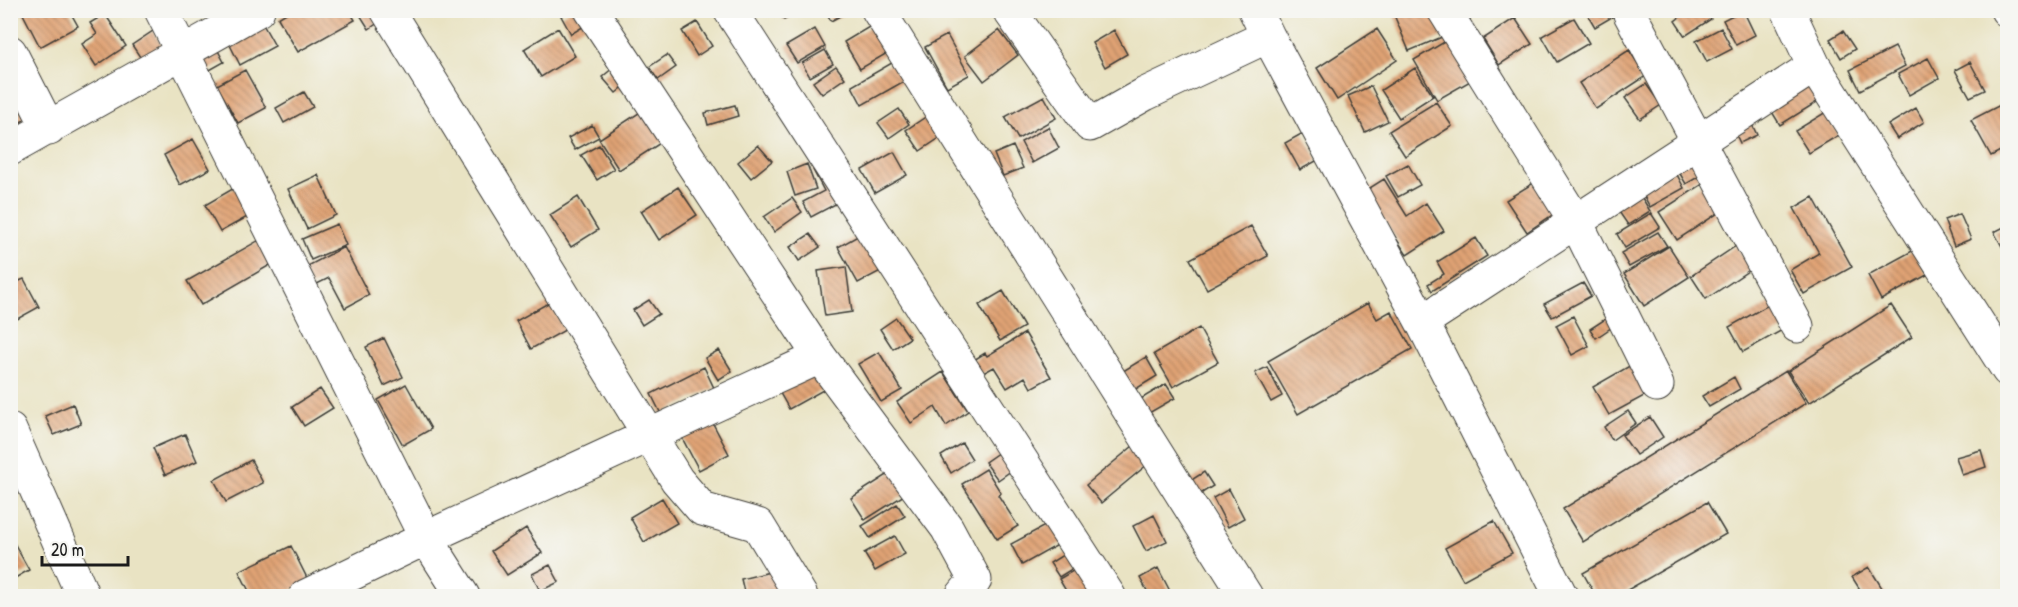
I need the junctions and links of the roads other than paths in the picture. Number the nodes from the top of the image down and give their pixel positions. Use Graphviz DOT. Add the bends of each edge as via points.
graph roads {
  1 [pos="161,10"];
  2 [pos="258,10"];
  3 [pos="387,10"];
  4 [pos="591,10"];
  5 [pos="730,10"];
  6 [pos="878,10"];
  7 [pos="1444,10"];
  8 [pos="1788,10"];
  9 [pos="1010,11"];
  10 [pos="1630,14"];
  11 [pos="1261,23"];
  12 [pos="10,52"];
  13 [pos="183,53"];
  14 [pos="1814,66"];
  15 [pos="49,129"];
  16 [pos="1698,142"];
  17 [pos="10,149"];
  18 [pos="1575,222"];
  19 [pos="1422,322"];
  20 [pos="1797,326"];
  21 [pos="820,357"];
  22 [pos="2007,370"];
  23 [pos="1657,385"];
  24 [pos="10,430"];
  25 [pos="649,436"];
  26 [pos="426,538"];
  27 [pos="83,597"];
  28 [pos="306,597"];
  29 [pos="463,597"];
  30 [pos="801,597"];
  31 [pos="962,597"];
  32 [pos="1109,597"];
  33 [pos="1246,597"];
  34 [pos="1561,597"];
  1 -- 13 [label="street"];
  2 -- 13 [label="street"];
  3 -- 25 [label="street"];
  4 -- 21 [label="street"];
  5 -- 32 [label="street"];
  6 -- 33 [label="street"];
  7 -- 18 [label="street"];
  8 -- 14 [label="street"];
  9 -- 11 [label="street" via="1090,125"];
  10 -- 16 [label="street"];
  11 -- 19 [label="street"];
  12 -- 15 [label="street"];
  13 -- 15 [label="street"];
  13 -- 26 [label="street"];
  14 -- 16 [label="street"];
  14 -- 22 [label="street"];
  15 -- 17 [label="street"];
  16 -- 18 [label="street"];
  16 -- 20 [label="street"];
  18 -- 19 [label="street"];
  18 -- 23 [label="street"];
  19 -- 34 [label="street"];
  21 -- 25 [label="street"];
  21 -- 31 [label="street" via="947,528 975,580"];
  24 -- 27 [label="street"];
  25 -- 26 [label="street"];
  25 -- 30 [label="street" via="677,480 702,508 758,525"];
  26 -- 28 [label="street"];
  26 -- 29 [label="street"];
}
